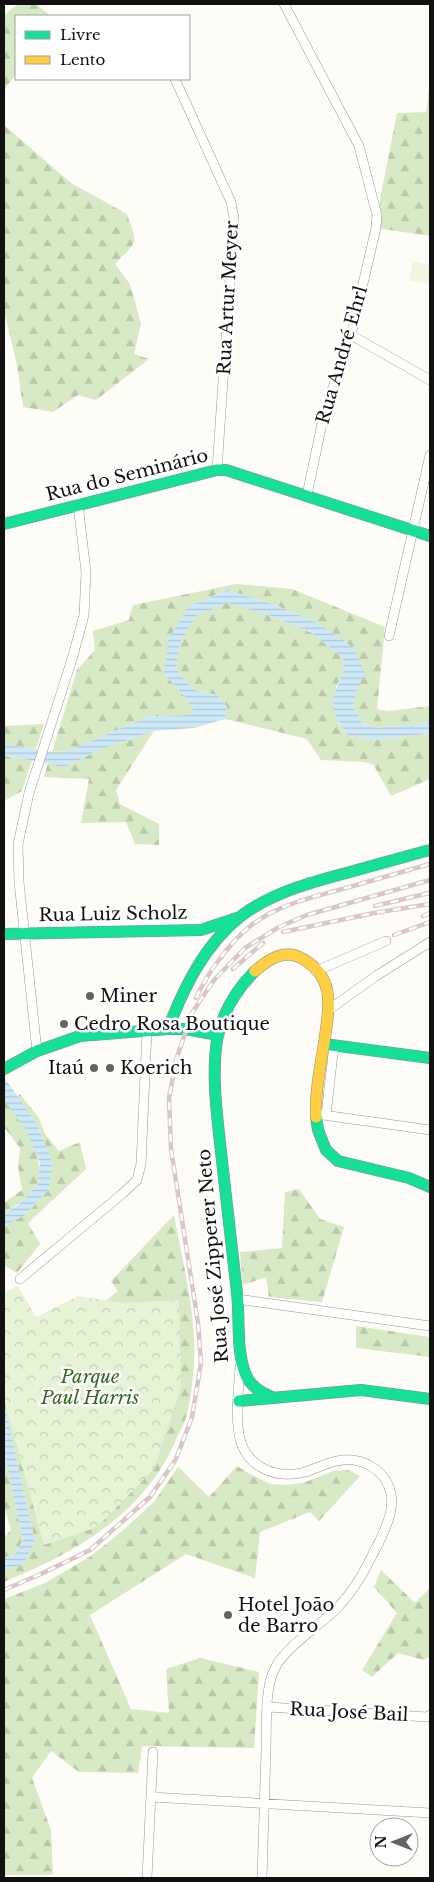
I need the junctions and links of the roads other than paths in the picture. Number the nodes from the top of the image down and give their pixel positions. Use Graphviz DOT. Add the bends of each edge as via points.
graph roads {
  1 [pos="284,4"];
  2 [pos="175,80"];
  3 [pos="351,335"];
  4 [pos="430,380"];
  5 [pos="430,454"];
  6 [pos="217,470"];
  7 [pos="307,495"];
  8 [pos="78,504"];
  9 [pos="4,524"];
  10 [pos="413,530"];
  11 [pos="430,536"];
  12 [pos="389,636"];
  13 [pos="430,850"];
  14 [pos="239,917"];
  15 [pos="201,930"];
  16 [pos="25,933"];
  17 [pos="4,934"];
  18 [pos="386,941"];
  19 [pos="430,942"];
  20 [pos="210,949"];
  21 [pos="316,971"];
  22 [pos="330,1009"];
  23 [pos="168,1029"];
  24 [pos="147,1030"];
  25 [pos="218,1035"];
  26 [pos="329,1044"];
  27 [pos="37,1051"];
  28 [pos="430,1058"];
  29 [pos="5,1068"];
  30 [pos="321,1114"];
  31 [pos="430,1130"];
  32 [pos="430,1187"];
  33 [pos="20,1279"];
  34 [pos="237,1299"];
  35 [pos="430,1326"];
  36 [pos="241,1359"];
  37 [pos="272,1397"];
  38 [pos="430,1399"];
  39 [pos="239,1402"];
  40 [pos="268,1707"];
  41 [pos="430,1715"];
  42 [pos="153,1752"];
  43 [pos="151,1797"];
  44 [pos="265,1803"];
  45 [pos="430,1813"];
  46 [pos="148,1878"];
  47 [pos="262,1878"];
  1 -- 3 [label="street, Rua André Ehrl" via="359,146 377,215"];
  2 -- 6 [label="street, Rua Artur Meyer" via="231,202 234,218"];
  3 -- 4 [label="street"];
  3 -- 7 [label="street, Rua André Ehrl" via="324,414"];
  5 -- 10 [label="street"];
  6 -- 7 [label="street, Rua do Seminário"];
  6 -- 8 [label="street, Rua do Seminário"];
  7 -- 10 [label="street, Rua do Seminário"];
  8 -- 9 [label="street, Rua do Seminário"];
  8 -- 16 [label="street" via="86,572 85,602 73,656 35,775 18,844"];
  10 -- 11 [label="street, Rua do Seminário"];
  10 -- 12 [label="street"];
  13 -- 14 [label="street" via="290,890 261,902"];
  14 -- 15 [label="street"];
  14 -- 20 [label="street"];
  15 -- 16 [label="street, Rua Luiz Scholz"];
  15 -- 20 [label="street, Rua Luiz Scholz"];
  16 -- 17 [label="street, Rua Luiz Scholz"];
  16 -- 27 [label="street"];
  18 -- 21 [label="street"];
  19 -- 22 [label="street"];
  20 -- 23 [label="street" via="183,992"];
  21 -- 22 [label="street, Rua José Zipperer Neto" via="328,991"];
  21 -- 25 [label="street, Rua José Zipperer Neto" via="295,955 281,954 268,961 238,992 228,1007"];
  22 -- 26 [label="street"];
  23 -- 24 [label="street"];
  23 -- 25 [label="street"];
  24 -- 27 [label="street" via="80,1036"];
  24 -- 33 [label="street" via="142,1164 137,1180"];
  25 -- 34 [label="street, Rua José Zipperer Neto" via="216,1101"];
  26 -- 28 [label="street"];
  26 -- 30 [label="street"];
  27 -- 29 [label="street"];
  30 -- 31 [label="street"];
  30 -- 32 [label="street" via="321,1139 326,1150 338,1161 409,1178"];
  34 -- 35 [label="street"];
  34 -- 36 [label="street, Rua José Zipperer Neto"];
  36 -- 37 [label="street" via="252,1386"];
  36 -- 39 [label="street, Rua José Zipperer Neto"];
  37 -- 38 [label="street" via="361,1390"];
  37 -- 39 [label="street"];
  39 -- 40 [label="street, Rua José Zipperer Neto" via="239,1436 244,1451 254,1464 269,1472 288,1474 335,1461 358,1460 377,1470 385,1479 391,1495 390,1515 362,1574 339,1606 280,1660 269,1684"];
  40 -- 41 [label="street, Rua José Bail"];
  40 -- 44 [label="street, Rua José Zipperer Neto"];
  42 -- 43 [label="street"];
  43 -- 44 [label="street"];
  43 -- 46 [label="street"];
  44 -- 45 [label="street"];
  44 -- 47 [label="street, Rua José Zipperer Neto"];
}
